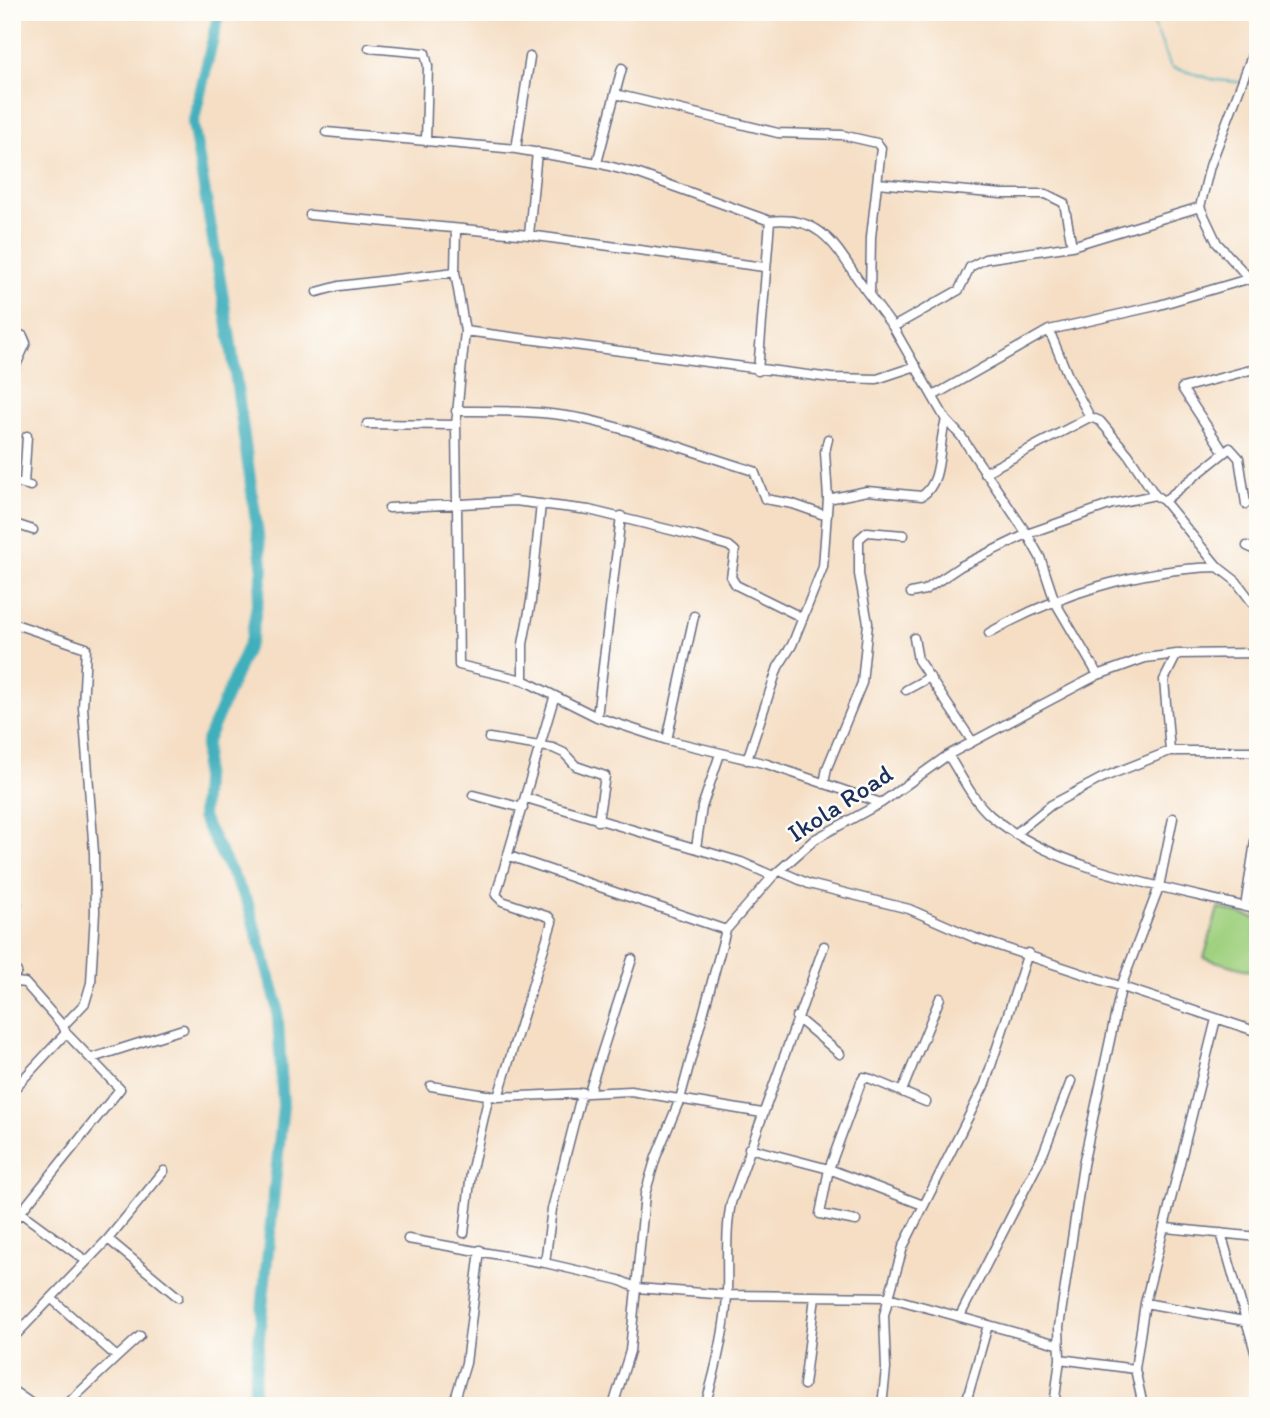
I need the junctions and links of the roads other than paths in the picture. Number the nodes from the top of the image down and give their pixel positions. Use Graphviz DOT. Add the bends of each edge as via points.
graph roads {
  1 [pos="1258,40"];
  2 [pos="369,48"];
  3 [pos="530,57"];
  4 [pos="622,68"];
  5 [pos="614,94"];
  6 [pos="326,132"];
  7 [pos="426,141"];
  8 [pos="516,149"];
  9 [pos="537,152"];
  10 [pos="597,163"];
  11 [pos="877,183"];
  12 [pos="1200,207"];
  13 [pos="310,215"];
  14 [pos="769,221"];
  15 [pos="456,229"];
  16 [pos="529,235"];
  17 [pos="1072,246"];
  18 [pos="764,267"];
  19 [pos="456,272"];
  20 [pos="1254,278"];
  21 [pos="1258,289"];
  22 [pos="317,292"];
  23 [pos="870,296"];
  24 [pos="892,327"];
  25 [pos="1049,330"];
  26 [pos="465,331"];
  27 [pos="12,332"];
  28 [pos="916,366"];
  29 [pos="1258,368"];
  30 [pos="758,371"];
  31 [pos="12,374"];
  32 [pos="933,396"];
  33 [pos="456,411"];
  34 [pos="1090,416"];
  35 [pos="946,420"];
  36 [pos="367,424"];
  37 [pos="456,425"];
  38 [pos="27,436"];
  39 [pos="828,439"];
  40 [pos="1223,451"];
  41 [pos="984,473"];
  42 [pos="12,481"];
  43 [pos="1155,495"];
  44 [pos="828,499"];
  45 [pos="1164,501"];
  46 [pos="541,504"];
  47 [pos="1245,504"];
  48 [pos="459,505"];
  49 [pos="389,508"];
  50 [pos="621,516"];
  51 [pos="827,516"];
  52 [pos="12,523"];
  53 [pos="33,530"];
  54 [pos="1027,534"];
  55 [pos="904,535"];
  56 [pos="1247,547"];
  57 [pos="1258,551"];
  58 [pos="1218,567"];
  59 [pos="911,593"];
  60 [pos="1055,602"];
  61 [pos="1258,610"];
  62 [pos="694,616"];
  63 [pos="803,618"];
  64 [pos="12,623"];
  65 [pos="989,633"];
  66 [pos="914,638"];
  67 [pos="1258,653"];
  68 [pos="1177,654"];
  69 [pos="1098,675"];
  70 [pos="930,677"];
  71 [pos="523,680"];
  72 [pos="906,690"];
  73 [pos="554,698"];
  74 [pos="597,717"];
  75 [pos="489,738"];
  76 [pos="667,740"];
  77 [pos="972,741"];
  78 [pos="541,748"];
  79 [pos="1170,751"];
  80 [pos="1258,751"];
  81 [pos="720,754"];
  82 [pos="948,755"];
  83 [pos="747,760"];
  84 [pos="824,784"];
  85 [pos="473,795"];
  86 [pos="526,798"];
  87 [pos="881,803"];
  88 [pos="523,808"];
  89 [pos="1173,818"];
  90 [pos="598,821"];
  91 [pos="1258,822"];
  92 [pos="1015,834"];
  93 [pos="696,848"];
  94 [pos="509,856"];
  95 [pos="12,859"];
  96 [pos="777,873"];
  97 [pos="1159,887"];
  98 [pos="1245,907"];
  99 [pos="1258,910"];
  100 [pos="12,917"];
  101 [pos="726,930"];
  102 [pos="824,946"];
  103 [pos="1028,953"];
  104 [pos="632,959"];
  105 [pos="1122,984"];
  106 [pos="12,986"];
  107 [pos="940,998"];
  108 [pos="796,1017"];
  109 [pos="1216,1019"];
  110 [pos="183,1029"];
  111 [pos="65,1030"];
  112 [pos="1258,1032"];
  113 [pos="839,1054"];
  114 [pos="92,1058"];
  115 [pos="1071,1081"];
  116 [pos="431,1086"];
  117 [pos="13,1090"];
  118 [pos="586,1091"];
  119 [pos="902,1091"];
  120 [pos="494,1096"];
  121 [pos="680,1099"];
  122 [pos="926,1102"];
  123 [pos="762,1113"];
  124 [pos="749,1148"];
  125 [pos="829,1169"];
  126 [pos="163,1171"];
  127 [pos="923,1205"];
  128 [pos="21,1213"];
  129 [pos="856,1221"];
  130 [pos="12,1223"];
  131 [pos="1166,1228"];
  132 [pos="464,1233"];
  133 [pos="1221,1233"];
  134 [pos="1258,1237"];
  135 [pos="408,1238"];
  136 [pos="108,1239"];
  137 [pos="480,1250"];
  138 [pos="85,1260"];
  139 [pos="545,1263"];
  140 [pos="637,1287"];
  141 [pos="727,1295"];
  142 [pos="177,1297"];
  143 [pos="815,1297"];
  144 [pos="888,1297"];
  145 [pos="52,1299"];
  146 [pos="1146,1303"];
  147 [pos="960,1316"];
  148 [pos="1244,1321"];
  149 [pos="988,1325"];
  150 [pos="140,1336"];
  151 [pos="12,1339"];
  152 [pos="1057,1344"];
  153 [pos="117,1357"];
  154 [pos="1060,1359"];
  155 [pos="1258,1362"];
  156 [pos="1135,1369"];
  157 [pos="804,1385"];
  158 [pos="12,1390"];
  159 [pos="454,1405"];
  160 [pos="35,1406"];
  161 [pos="65,1406"];
  162 [pos="613,1406"];
  163 [pos="705,1406"];
  164 [pos="882,1406"];
  165 [pos="965,1406"];
  166 [pos="1054,1406"];
  167 [pos="1143,1406"];
  1 -- 12 [label="street" via="1210,166"];
  2 -- 7 [label="street" via="425,53"];
  3 -- 8 [label="street"];
  4 -- 5 [label="street"];
  5 -- 10 [label="street"];
  5 -- 11 [label="street" via="778,133 872,141 881,148"];
  6 -- 7 [label="street"];
  7 -- 8 [label="street"];
  8 -- 9 [label="street"];
  9 -- 10 [label="street"];
  9 -- 16 [label="street"];
  10 -- 14 [label="street"];
  11 -- 17 [label="street" via="1046,194 1064,203"];
  11 -- 23 [label="street"];
  12 -- 17 [label="street"];
  12 -- 20 [label="street" via="1217,243"];
  13 -- 15 [label="street"];
  14 -- 18 [label="street"];
  14 -- 23 [label="street" via="791,221 828,236"];
  15 -- 16 [label="street"];
  15 -- 19 [label="street"];
  16 -- 18 [label="street"];
  17 -- 24 [label="street" via="985,259 970,267 959,290"];
  18 -- 30 [label="street"];
  19 -- 22 [label="street"];
  19 -- 26 [label="street"];
  20 -- 21 [label="street"];
  20 -- 25 [label="street"];
  23 -- 24 [label="street"];
  24 -- 28 [label="street"];
  25 -- 32 [label="street"];
  25 -- 34 [label="street"];
  26 -- 30 [label="street"];
  26 -- 33 [label="street"];
  27 -- 31 [label="street" via="23,335 26,343"];
  28 -- 30 [label="street" via="877,379"];
  28 -- 32 [label="street"];
  29 -- 40 [label="street" via="1182,388"];
  32 -- 35 [label="street"];
  33 -- 37 [label="street"];
  33 -- 51 [label="street" via="525,411 639,433 754,471 765,499"];
  34 -- 41 [label="street"];
  34 -- 43 [label="street" via="1100,421 1128,454"];
  35 -- 41 [label="street"];
  35 -- 44 [label="street" via="931,490 922,496 860,491"];
  36 -- 37 [label="street"];
  37 -- 48 [label="street"];
  38 -- 42 [label="street" via="27,485"];
  39 -- 44 [label="street"];
  40 -- 45 [label="street"];
  40 -- 47 [label="street" via="1230,448 1239,458"];
  41 -- 54 [label="street"];
  43 -- 45 [label="street"];
  43 -- 54 [label="street" via="1112,504"];
  44 -- 51 [label="street"];
  45 -- 58 [label="street"];
  46 -- 48 [label="street"];
  46 -- 50 [label="street"];
  46 -- 71 [label="street" via="523,644"];
  48 -- 49 [label="street"];
  48 -- 71 [label="street" via="457,662 463,668"];
  50 -- 63 [label="street" via="729,546 735,551 731,577 736,585"];
  50 -- 74 [label="street"];
  51 -- 63 [label="street" via="823,567"];
  52 -- 53 [label="street"];
  54 -- 59 [label="street" via="961,566 925,590"];
  54 -- 60 [label="street"];
  55 -- 84 [label="street" via="867,532 857,544 868,623 862,683"];
  56 -- 57 [label="street"];
  58 -- 60 [label="street" via="1138,578"];
  58 -- 61 [label="street" via="1236,580"];
  60 -- 65 [label="street" via="1029,610"];
  60 -- 69 [label="street"];
  62 -- 76 [label="street"];
  63 -- 83 [label="street" via="778,667"];
  64 -- 111 [label="street" via="86,648 83,707 94,853 92,971 85,1003"];
  66 -- 70 [label="street" via="918,660"];
  67 -- 68 [label="street, Ikola Road"];
  68 -- 69 [label="street, Ikola Road" via="1145,658"];
  68 -- 79 [label="street" via="1164,680"];
  69 -- 77 [label="street, Ikola Road"];
  70 -- 72 [label="street"];
  70 -- 77 [label="street"];
  71 -- 73 [label="street"];
  73 -- 74 [label="street"];
  73 -- 78 [label="street"];
  74 -- 76 [label="street"];
  75 -- 78 [label="street"];
  76 -- 81 [label="street"];
  77 -- 82 [label="street, Ikola Road"];
  78 -- 86 [label="street"];
  78 -- 90 [label="street" via="553,748 576,766 605,775"];
  79 -- 80 [label="street"];
  79 -- 92 [label="street" via="1102,778 1051,805"];
  81 -- 83 [label="street"];
  81 -- 93 [label="street" via="702,807"];
  82 -- 87 [label="street, Ikola Road"];
  82 -- 92 [label="street" via="980,805"];
  83 -- 84 [label="street"];
  84 -- 87 [label="street"];
  85 -- 88 [label="street"];
  86 -- 88 [label="street"];
  86 -- 90 [label="street"];
  87 -- 96 [label="street, Ikola Road" via="815,839"];
  88 -- 94 [label="street"];
  89 -- 97 [label="street"];
  90 -- 93 [label="street"];
  91 -- 98 [label="street"];
  92 -- 97 [label="street" via="1047,851"];
  93 -- 96 [label="street"];
  94 -- 101 [label="street"];
  94 -- 120 [label="street" via="496,898 552,922"];
  95 -- 100 [label="street" via="17,905"];
  96 -- 101 [label="street, Ikola Road"];
  96 -- 103 [label="street" via="883,901 975,938"];
  97 -- 98 [label="street"];
  97 -- 105 [label="street"];
  98 -- 99 [label="street"];
  101 -- 121 [label="street, Ikola Road"];
  102 -- 108 [label="street"];
  103 -- 105 [label="street"];
  103 -- 127 [label="street" via="985,1084"];
  104 -- 118 [label="street"];
  105 -- 109 [label="street"];
  105 -- 152 [label="street" via="1083,1165"];
  106 -- 111 [label="street" via="25,983"];
  107 -- 119 [label="street"];
  108 -- 113 [label="street"];
  108 -- 123 [label="street"];
  109 -- 112 [label="street"];
  109 -- 131 [label="street"];
  110 -- 114 [label="street"];
  111 -- 114 [label="street"];
  111 -- 117 [label="street"];
  114 -- 128 [label="street" via="120,1091"];
  115 -- 147 [label="street" via="1043,1154"];
  116 -- 120 [label="street"];
  118 -- 120 [label="street" via="545,1097"];
  118 -- 121 [label="street" via="631,1091"];
  118 -- 139 [label="street" via="552,1209"];
  119 -- 122 [label="street"];
  119 -- 125 [label="street" via="864,1077"];
  120 -- 132 [label="street" via="471,1173"];
  121 -- 123 [label="street"];
  121 -- 140 [label="street, Ikola Road" via="645,1194"];
  123 -- 124 [label="street"];
  124 -- 125 [label="street"];
  124 -- 141 [label="street" via="726,1233"];
  125 -- 127 [label="street"];
  125 -- 129 [label="street" via="820,1215"];
  126 -- 136 [label="street"];
  127 -- 144 [label="street" via="903,1247"];
  128 -- 130 [label="street"];
  128 -- 138 [label="street"];
  131 -- 133 [label="street"];
  131 -- 146 [label="street"];
  133 -- 134 [label="street"];
  133 -- 148 [label="street"];
  135 -- 137 [label="street"];
  136 -- 138 [label="street"];
  136 -- 142 [label="street"];
  137 -- 139 [label="street"];
  137 -- 159 [label="street" via="466,1363"];
  138 -- 145 [label="street"];
  139 -- 140 [label="street"];
  140 -- 141 [label="street"];
  140 -- 162 [label="street, Ikola Road" via="627,1367"];
  141 -- 143 [label="street"];
  141 -- 163 [label="street" via="722,1346"];
  143 -- 144 [label="street"];
  143 -- 157 [label="street"];
  144 -- 147 [label="street"];
  144 -- 164 [label="street"];
  145 -- 151 [label="street"];
  145 -- 153 [label="street"];
  146 -- 148 [label="street"];
  146 -- 156 [label="street"];
  147 -- 149 [label="street"];
  148 -- 155 [label="street"];
  149 -- 152 [label="street"];
  149 -- 165 [label="street"];
  150 -- 153 [label="street"];
  152 -- 154 [label="street"];
  153 -- 161 [label="street"];
  154 -- 156 [label="street"];
  154 -- 166 [label="street"];
  156 -- 167 [label="street"];
  158 -- 160 [label="street"];
}
